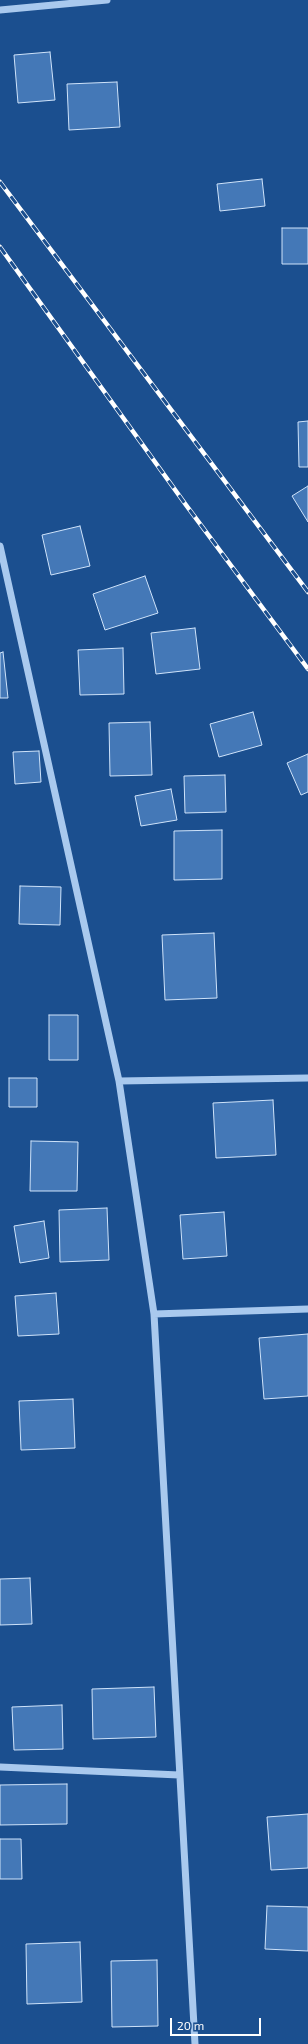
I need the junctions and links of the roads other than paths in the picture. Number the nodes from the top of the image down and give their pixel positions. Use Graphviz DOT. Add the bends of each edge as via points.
graph roads {
  1 [pos="107,0"];
  2 [pos="0,10"];
  3 [pos="0,546"];
  4 [pos="308,1078"];
  5 [pos="119,1081"];
  6 [pos="308,1309"];
  7 [pos="154,1314"];
  8 [pos="0,1767"];
  9 [pos="179,1775"];
  10 [pos="195,2044"];
  1 -- 2 [label="street"];
  3 -- 5 [label="street"];
  4 -- 5 [label="street"];
  5 -- 7 [label="street"];
  6 -- 7 [label="street"];
  7 -- 9 [label="street"];
  8 -- 9 [label="street"];
  9 -- 10 [label="street"];
}
